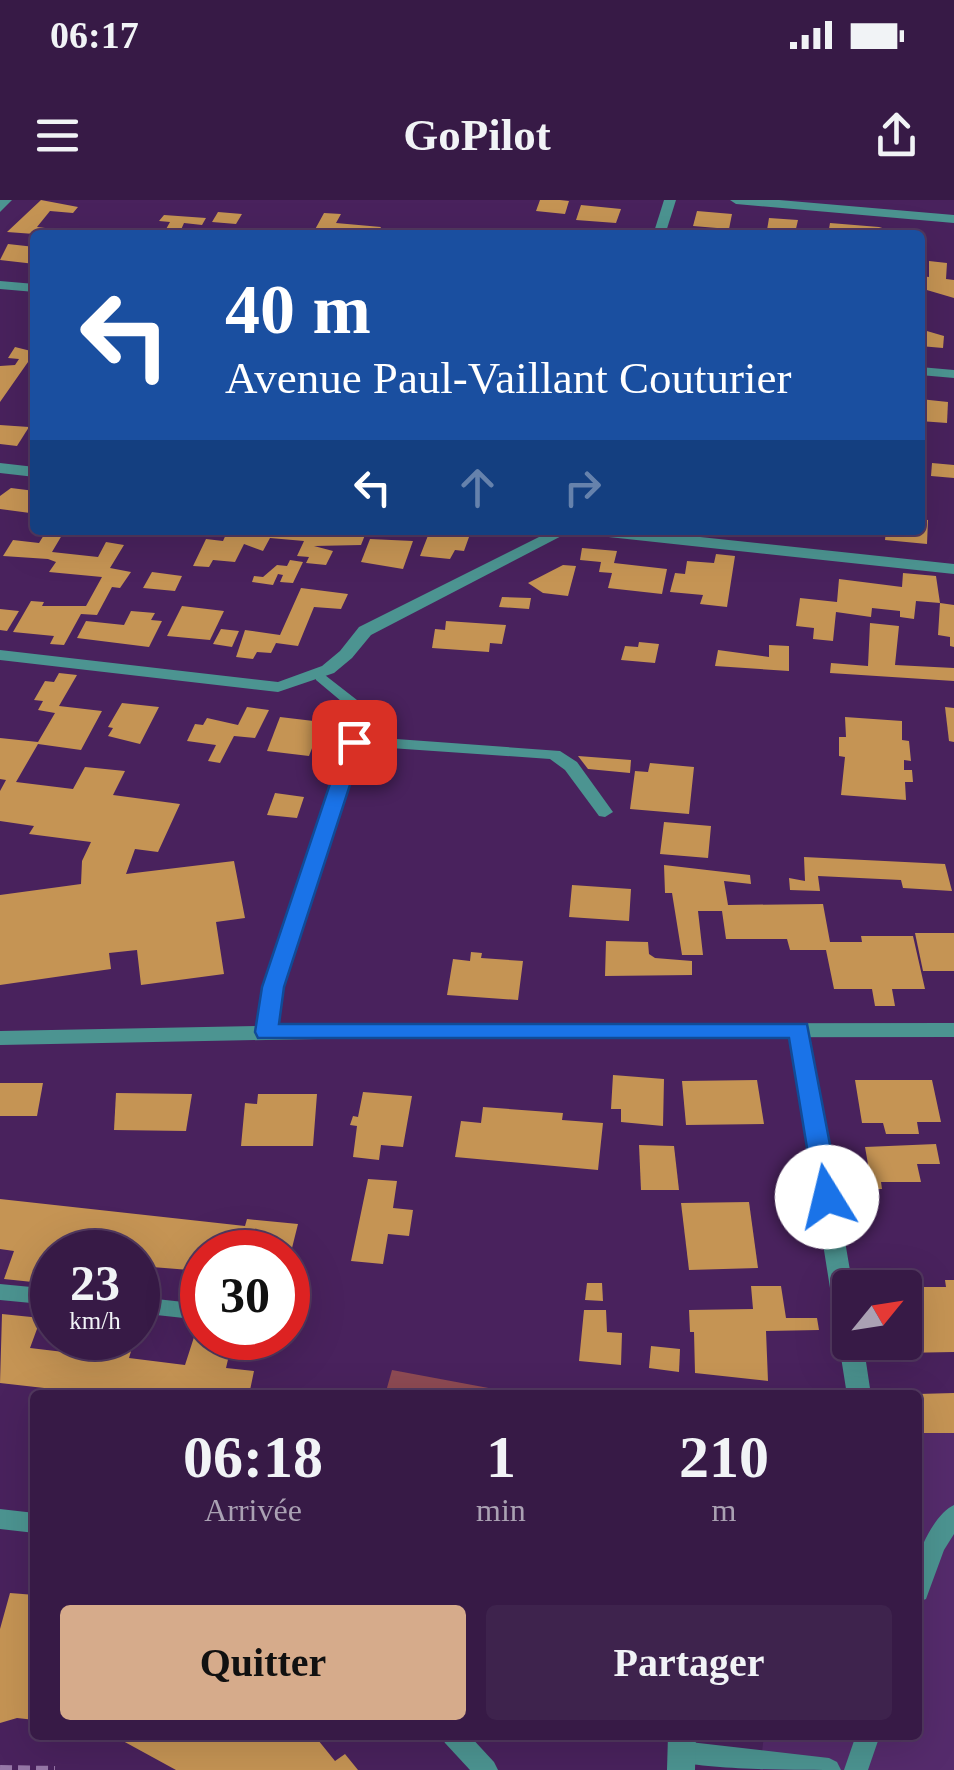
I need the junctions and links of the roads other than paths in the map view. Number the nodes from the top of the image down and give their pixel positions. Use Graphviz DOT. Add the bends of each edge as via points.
graph roads {
  1 [pos="6,200"];
  2 [pos="670,200"];
  3 [pos="736,200"];
  4 [pos="0,208"];
  5 [pos="954,219"];
  6 [pos="661,230"];
  7 [pos="0,285"];
  8 [pos="30,288"];
  9 [pos="925,371"];
  10 [pos="954,374"];
  11 [pos="0,468"];
  12 [pos="30,471"];
  13 [pos="555,535"];
  14 [pos="636,535"];
  15 [pos="954,570"];
  16 [pos="0,655"];
  17 [pos="320,677"];
  18 [pos="354,742"];
  19 [pos="604,812"];
  20 [pos="799,1030"];
  21 [pos="954,1030"];
  22 [pos="266,1032"];
  23 [pos="0,1038"];
  24 [pos="838,1270"];
  25 [pos="0,1292"];
  26 [pos="30,1295"];
  27 [pos="853,1360"];
  28 [pos="858,1390"];
  29 [pos="954,1515"];
  30 [pos="0,1518"];
  31 [pos="30,1522"];
  32 [pos="922,1580"];
  33 [pos="458,1740"];
  34 [pos="866,1740"];
  35 [pos="681,1753"];
  36 [pos="486,1770"];
  37 [pos="496,1770"];
  38 [pos="829,1770"];
  39 [pos="856,1770"];
  1 -- 4 [label="street"];
  2 -- 6 [label="street"];
  3 -- 5 [label="street"];
  7 -- 8 [label="street"];
  9 -- 10 [label="street"];
  11 -- 12 [label="street"];
  13 -- 17 [label="street" via="365,631"];
  14 -- 15 [label="street"];
  16 -- 17 [label="street" via="278,686"];
  17 -- 18 [label="lane" via="349,700 345,734"];
  18 -- 19 [label="lane" via="554,754 571,766"];
  18 -- 22 [label="lane" via="273,987"];
  20 -- 21 [label="street"];
  20 -- 22 [label="street"];
  20 -- 24 [label="street"];
  22 -- 23 [label="street"];
  25 -- 26 [label="lane"];
  27 -- 28 [label="street"];
  29 -- 32 [label="lane"];
  30 -- 31 [label="lane"];
  33 -- 36 [label="lane"];
  34 -- 39 [label="lane"];
  35 -- 38 [label="lane"];
  36 -- 37 [label="lane"];
}
